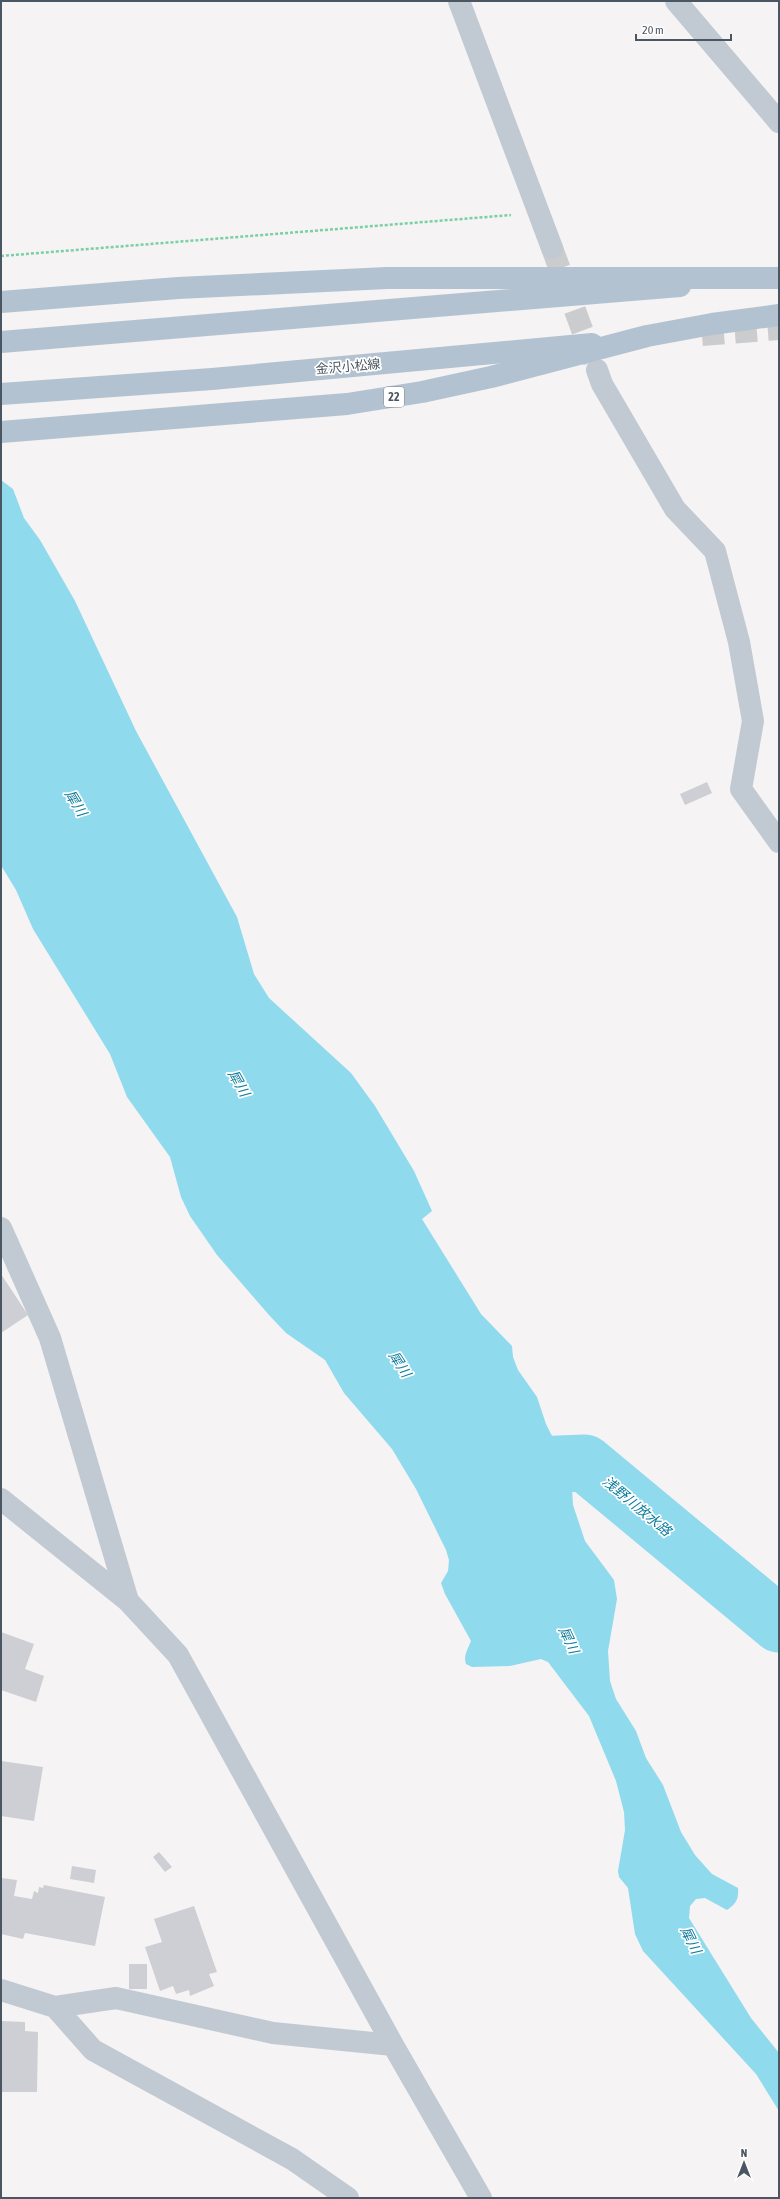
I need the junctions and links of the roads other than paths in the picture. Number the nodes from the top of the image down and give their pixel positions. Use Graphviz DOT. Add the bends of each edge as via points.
graph roads {
  1 [pos="459,1"];
  2 [pos="676,1"];
  3 [pos="779,122"];
  4 [pos="552,248"];
  5 [pos="779,278"];
  6 [pos="689,286"];
  7 [pos="1,302"];
  8 [pos="779,315"];
  9 [pos="694,335"];
  10 [pos="1,342"];
  11 [pos="597,370"];
  12 [pos="1,394"];
  13 [pos="1,432"];
  14 [pos="779,842"];
  15 [pos="1,1228"];
  16 [pos="1,1499"];
  17 [pos="128,1601"];
  18 [pos="1,1990"];
  19 [pos="55,2007"];
  20 [pos="393,2045"];
  21 [pos="348,2198"];
  22 [pos="481,2198"];
  1 -- 4 [label="street"];
  2 -- 3 [label="street"];
  5 -- 7 [label="main road, bridge" via="387,278 178,288"];
  6 -- 10 [label="main road"];
  8 -- 13 [label="main road, 22, bridge" via="647,336 491,377 422,392 347,404"];
  9 -- 12 [label="main road, 金沢小松線" via="212,379"];
  11 -- 14 [label="street" via="602,384 675,509 715,551 739,642 753,721 741,789"];
  15 -- 17 [label="street" via="50,1338"];
  16 -- 17 [label="street"];
  17 -- 20 [label="street" via="178,1655"];
  18 -- 19 [label="street"];
  19 -- 20 [label="street" via="116,1998 273,2033"];
  19 -- 21 [label="street" via="93,2050 292,2159"];
  20 -- 22 [label="street"];
}
